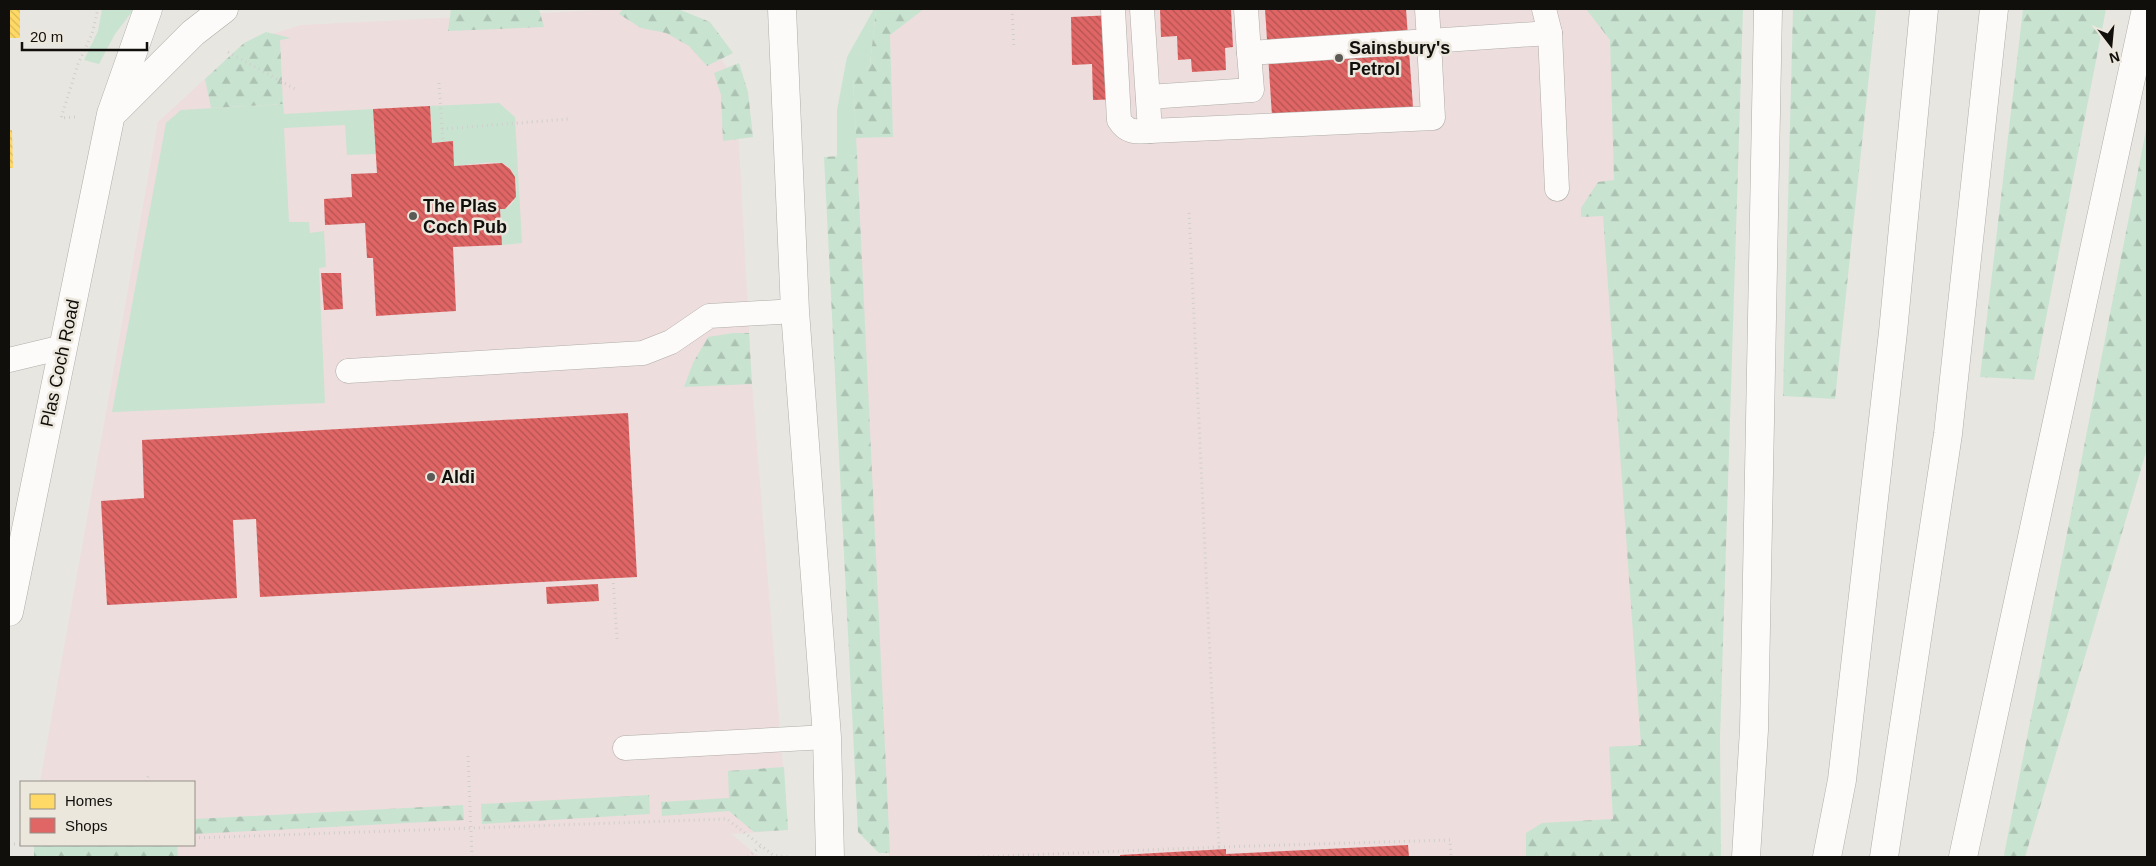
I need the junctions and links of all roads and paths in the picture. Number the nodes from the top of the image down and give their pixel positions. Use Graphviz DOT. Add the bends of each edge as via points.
graph roads {
  1 [pos="98,9"];
  2 [pos="148,9"];
  3 [pos="224,9"];
  4 [pos="782,9"];
  5 [pos="1012,9"];
  6 [pos="1113,9"];
  7 [pos="1142,9"];
  8 [pos="1246,9"];
  9 [pos="1426,9"];
  10 [pos="1544,9"];
  11 [pos="1768,9"];
  12 [pos="1924,9"];
  13 [pos="1994,9"];
  14 [pos="2146,9"];
  15 [pos="193,33"];
  16 [pos="1550,33"];
  17 [pos="1428,41"];
  18 [pos="1014,49"];
  19 [pos="1249,53"];
  20 [pos="439,83"];
  21 [pos="295,89"];
  22 [pos="1148,96"];
  23 [pos="111,114"];
  24 [pos="61,118"];
  25 [pos="569,119"];
  26 [pos="442,129"];
  27 [pos="1150,131"];
  28 [pos="443,142"];
  29 [pos="1557,189"];
  30 [pos="1188,211"];
  31 [pos="795,311"];
  32 [pos="64,347"];
  33 [pos="9,360"];
  34 [pos="348,371"];
  35 [pos="613,578"];
  36 [pos="9,612"];
  37 [pos="617,640"];
  38 [pos="827,737"];
  39 [pos="624,748"];
  40 [pos="468,756"];
  41 [pos="149,774"];
  42 [pos="146,781"];
  43 [pos="470,828"];
  44 [pos="195,838"];
  45 [pos="761,846"];
  46 [pos="1219,847"];
  47 [pos="472,857"];
  48 [pos="748,857"];
  49 [pos="788,857"];
  50 [pos="830,857"];
  51 [pos="978,857"];
  52 [pos="1451,857"];
  53 [pos="1746,857"];
  54 [pos="1828,857"];
  55 [pos="1884,857"];
  56 [pos="1963,857"];
  1 -- 24 [label="path"];
  2 -- 23 [label="main road, Plas Coch Road"];
  3 -- 15 [label="main road"];
  4 -- 31 [label="main road"];
  5 -- 18 [label="path"];
  6 -- 27 [label="lane" via="1119,120 1125,129"];
  7 -- 22 [label="lane"];
  8 -- 19 [label="lane"];
  9 -- 17 [label="lane"];
  10 -- 16 [label="lane"];
  11 -- 53 [label="main road" via="1754,730"];
  12 -- 54 [label="main road" via="1893,332 1843,770"];
  13 -- 55 [label="main road" via="1948,434"];
  14 -- 56 [label="main road"];
  15 -- 21 [label="path"];
  15 -- 23 [label="main road"];
  16 -- 17 [label="lane"];
  16 -- 29 [label="lane"];
  17 -- 19 [label="lane"];
  17 -- 27 [label="lane" via="1433,118"];
  19 -- 22 [label="lane" via="1252,90"];
  20 -- 26 [label="path"];
  22 -- 27 [label="lane"];
  23 -- 32 [label="main road, Plas Coch Road"];
  25 -- 26 [label="path"];
  26 -- 28 [label="path"];
  30 -- 46 [label="path"];
  31 -- 34 [label="lane" via="709,316 671,342 643,353"];
  31 -- 38 [label="main road"];
  32 -- 33 [label="lane"];
  32 -- 36 [label="main road, Plas Coch Road"];
  35 -- 37 [label="path"];
  38 -- 39 [label="lane"];
  38 -- 50 [label="main road"];
  40 -- 43 [label="path"];
  41 -- 42 [label="path"];
  43 -- 44 [label="path"];
  43 -- 45 [label="path" via="726,819"];
  43 -- 47 [label="path"];
  45 -- 48 [label="path"];
  45 -- 49 [label="path" via="773,855"];
  46 -- 51 [label="path"];
  46 -- 52 [label="path" via="1450,840"];
}
